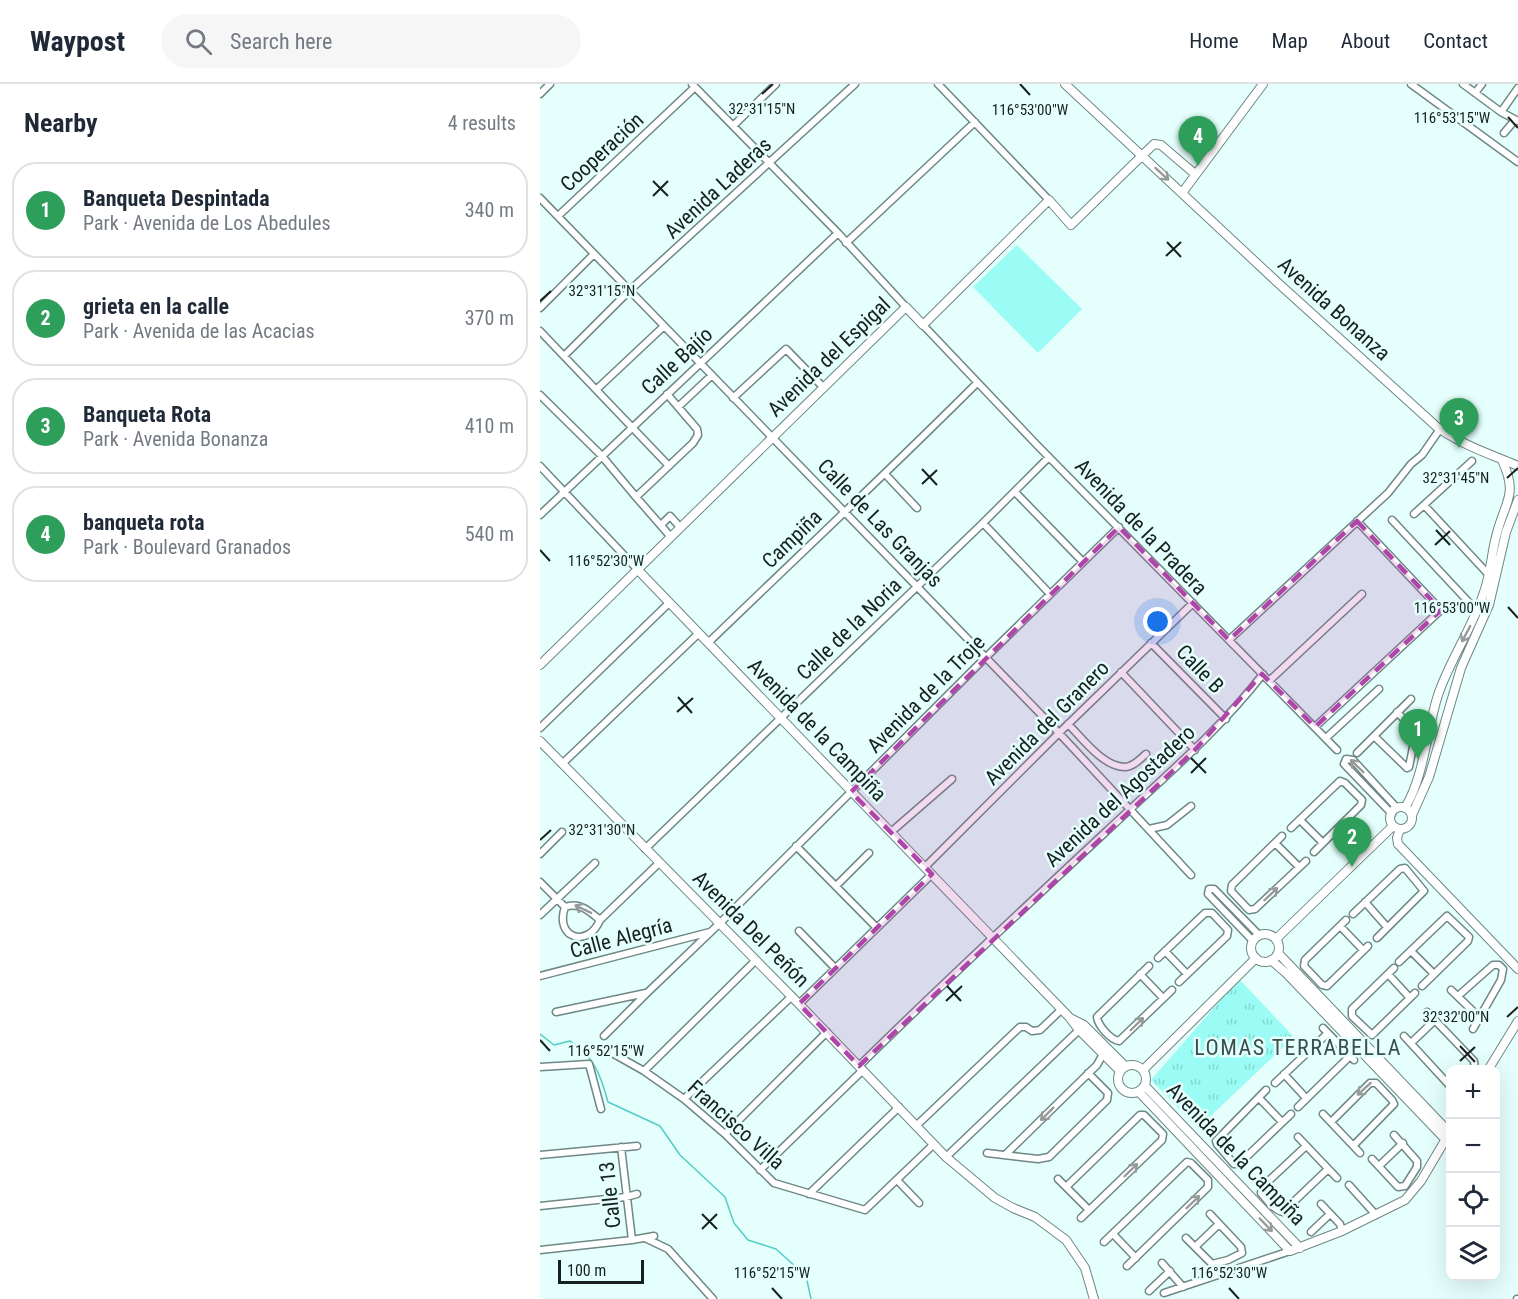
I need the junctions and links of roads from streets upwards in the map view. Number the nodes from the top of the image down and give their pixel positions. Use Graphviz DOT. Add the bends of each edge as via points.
graph roads {
  1 [pos="550,84"];
  2 [pos="776,84"];
  3 [pos="855,84"];
  4 [pos="938,84"];
  5 [pos="1065,84"];
  6 [pos="1263,84"];
  7 [pos="1411,84"];
  8 [pos="1463,84"];
  9 [pos="1482,84"];
  10 [pos="693,86"];
  11 [pos="1518,88"];
  12 [pos="1475,93"];
  13 [pos="540,94"];
  14 [pos="1501,112"];
  15 [pos="1516,121"];
  16 [pos="975,122"];
  17 [pos="733,126"];
  18 [pos="1504,133"];
  19 [pos="1142,156"];
  20 [pos="769,162"];
  21 [pos="1518,162"];
  22 [pos="1195,174"];
  23 [pos="1182,192"];
  24 [pos="540,198"];
  25 [pos="1049,201"];
  26 [pos="558,216"];
  27 [pos="838,233"];
  28 [pos="846,243"];
  29 [pos="594,254"];
  30 [pos="629,291"];
  31 [pos="906,307"];
  32 [pos="540,308"];
  33 [pos="923,325"];
  34 [pos="663,327"];
  35 [pos="540,331"];
  36 [pos="564,356"];
  37 [pos="699,364"];
  38 [pos="711,376"];
  39 [pos="977,382"];
  40 [pos="823,387"];
  41 [pos="597,389"];
  42 [pos="667,394"];
  43 [pos="540,395"];
  44 [pos="733,398"];
  45 [pos="678,407"];
  46 [pos="632,426"];
  47 [pos="1440,429"];
  48 [pos="772,437"];
  49 [pos="601,455"];
  50 [pos="1049,457"];
  51 [pos="1502,460"];
  52 [pos="1472,461"];
  53 [pos="540,466"];
  54 [pos="669,466"];
  55 [pos="1518,466"];
  56 [pos="886,475"];
  57 [pos="564,491"];
  58 [pos="1015,492"];
  59 [pos="636,497"];
  60 [pos="1518,500"];
  61 [pos="1424,505"];
  62 [pos="917,508"];
  63 [pos="843,513"];
  64 [pos="1414,514"];
  65 [pos="540,515"];
  66 [pos="1392,520"];
  67 [pos="1357,522"];
  68 [pos="983,523"];
  69 [pos="661,525"];
  70 [pos="680,527"];
  71 [pos="1119,527"];
  72 [pos="670,536"];
  73 [pos="1497,551"];
  74 [pos="1083,562"];
  75 [pos="637,569"];
  76 [pos="1489,575"];
  77 [pos="917,587"];
  78 [pos="1050,594"];
  79 [pos="1362,594"];
  80 [pos="669,603"];
  81 [pos="1193,603"];
  82 [pos="1477,611"];
  83 [pos="698,634"];
  84 [pos="1229,640"];
  85 [pos="708,643"];
  86 [pos="1151,643"];
  87 [pos="985,658"];
  88 [pos="540,665"];
  89 [pos="1121,672"];
  90 [pos="1263,674"];
  91 [pos="1269,681"];
  92 [pos="1379,689"];
  93 [pos="1440,690"];
  94 [pos="1451,698"];
  95 [pos="1411,699"];
  96 [pos="1437,699"];
  97 [pos="1397,712"];
  98 [pos="780,718"];
  99 [pos="1226,719"];
  100 [pos="1068,724"];
  101 [pos="1315,727"];
  102 [pos="540,728"];
  103 [pos="1059,733"];
  104 [pos="1374,736"];
  105 [pos="1326,738"];
  106 [pos="540,741"];
  107 [pos="1195,750"];
  108 [pos="1337,750"];
  109 [pos="1414,750"];
  110 [pos="1424,752"];
  111 [pos="1357,753"];
  112 [pos="1146,754"];
  113 [pos="562,764"];
  114 [pos="952,779"];
  115 [pos="1361,783"];
  116 [pos="1353,791"];
  117 [pos="851,792"];
  118 [pos="1191,806"];
  119 [pos="1130,809"];
  120 [pos="1398,810"];
  121 [pos="1412,815"];
  122 [pos="1300,820"];
  123 [pos="1397,827"];
  124 [pos="1291,828"];
  125 [pos="1149,829"];
  126 [pos="562,832"];
  127 [pos="891,832"];
  128 [pos="1282,836"];
  129 [pos="1275,843"];
  130 [pos="1323,843"];
  131 [pos="796,846"];
  132 [pos="645,849"];
  133 [pos="1314,852"];
  134 [pos="868,853"];
  135 [pos="540,854"];
  136 [pos="1306,861"];
  137 [pos="595,863"];
  138 [pos="659,863"];
  139 [pos="925,867"];
  140 [pos="1299,867"];
  141 [pos="1424,872"];
  142 [pos="932,874"];
  143 [pos="1191,875"];
  144 [pos="1415,879"];
  145 [pos="540,882"];
  146 [pos="836,886"];
  147 [pos="557,899"];
  148 [pos="1239,900"];
  149 [pos="1365,902"];
  150 [pos="565,907"];
  151 [pos="1232,907"];
  152 [pos="1226,913"];
  153 [pos="1353,914"];
  154 [pos="540,915"];
  155 [pos="1470,919"];
  156 [pos="600,920"];
  157 [pos="1218,920"];
  158 [pos="1346,920"];
  159 [pos="720,924"];
  160 [pos="1340,926"];
  161 [pos="1388,927"];
  162 [pos="877,928"];
  163 [pos="1461,928"];
  164 [pos="799,931"];
  165 [pos="711,932"];
  166 [pos="993,937"];
  167 [pos="1256,938"];
  168 [pos="1377,938"];
  169 [pos="1276,939"];
  170 [pos="1165,951"];
  171 [pos="1411,951"];
  172 [pos="1278,953"];
  173 [pos="1158,958"];
  174 [pos="1256,958"];
  175 [pos="756,960"];
  176 [pos="1271,960"];
  177 [pos="1511,961"];
  178 [pos="1149,966"];
  179 [pos="835,968"];
  180 [pos="1503,969"];
  181 [pos="1518,969"];
  182 [pos="1140,974"];
  183 [pos="1187,974"];
  184 [pos="1388,974"];
  185 [pos="1434,974"];
  186 [pos="540,976"];
  187 [pos="1313,976"];
  188 [pos="1179,982"];
  189 [pos="1305,983"];
  190 [pos="1422,986"];
  191 [pos="1172,990"];
  192 [pos="1452,990"];
  193 [pos="646,993"];
  194 [pos="792,996"];
  195 [pos="1458,996"];
  196 [pos="1163,999"];
  197 [pos="799,1004"];
  198 [pos="1062,1009"];
  199 [pos="556,1012"];
  200 [pos="1427,1012"];
  201 [pos="1070,1017"];
  202 [pos="1479,1017"];
  203 [pos="1435,1020"];
  204 [pos="1518,1021"];
  205 [pos="1359,1024"];
  206 [pos="1473,1029"];
  207 [pos="1079,1030"];
  208 [pos="827,1032"];
  209 [pos="1349,1034"];
  210 [pos="1089,1035"];
  211 [pos="604,1036"];
  212 [pos="1404,1036"];
  213 [pos="1411,1043"];
  214 [pos="1105,1044"];
  215 [pos="1338,1044"];
  216 [pos="605,1049"];
  217 [pos="1474,1065"];
  218 [pos="1491,1065"];
  219 [pos="540,1067"];
  220 [pos="861,1068"];
  221 [pos="1123,1069"];
  222 [pos="1144,1069"];
  223 [pos="644,1071"];
  224 [pos="1088,1073"];
  225 [pos="1284,1074"];
  226 [pos="1446,1082"];
  227 [pos="1275,1083"];
  228 [pos="1393,1084"];
  229 [pos="1142,1089"];
  230 [pos="1266,1090"];
  231 [pos="1385,1092"];
  232 [pos="1258,1098"];
  233 [pos="1306,1098"];
  234 [pos="684,1099"];
  235 [pos="899,1107"];
  236 [pos="1298,1107"];
  237 [pos="601,1109"];
  238 [pos="1291,1114"];
  239 [pos="1323,1114"];
  240 [pos="1162,1116"];
  241 [pos="1282,1122"];
  242 [pos="1330,1122"];
  243 [pos="1154,1125"];
  244 [pos="916,1126"];
  245 [pos="1446,1132"];
  246 [pos="1446,1132"];
  247 [pos="725,1134"];
  248 [pos="1394,1135"];
  249 [pos="1298,1137"];
  250 [pos="1190,1139"];
  251 [pos="1446,1140"];
  252 [pos="1403,1143"];
  253 [pos="934,1144"];
  254 [pos="1354,1145"];
  255 [pos="637,1146"];
  256 [pos="1306,1146"];
  257 [pos="621,1147"];
  258 [pos="987,1153"];
  259 [pos="1360,1153"];
  260 [pos="1226,1154"];
  261 [pos="540,1155"];
  262 [pos="1005,1155"];
  263 [pos="946,1157"];
  264 [pos="1372,1159"];
  265 [pos="1217,1160"];
  266 [pos="1209,1165"];
  267 [pos="1379,1166"];
  268 [pos="1328,1168"];
  269 [pos="760,1170"];
  270 [pos="1200,1172"];
  271 [pos="1412,1175"];
  272 [pos="1337,1178"];
  273 [pos="1058,1179"];
  274 [pos="897,1180"];
  275 [pos="1421,1181"];
  276 [pos="1349,1185"];
  277 [pos="1066,1187"];
  278 [pos="637,1194"];
  279 [pos="809,1194"];
  280 [pos="626,1197"];
  281 [pos="1270,1202"];
  282 [pos="919,1203"];
  283 [pos="1322,1204"];
  284 [pos="540,1206"];
  285 [pos="1263,1209"];
  286 [pos="1089,1210"];
  287 [pos="1210,1214"];
  288 [pos="1330,1214"];
  289 [pos="1376,1215"];
  290 [pos="1080,1218"];
  291 [pos="1219,1224"];
  292 [pos="1342,1231"];
  293 [pos="1311,1232"];
  294 [pos="1113,1234"];
  295 [pos="654,1236"];
  296 [pos="644,1238"];
  297 [pos="1186,1238"];
  298 [pos="632,1240"];
  299 [pos="1104,1242"];
  300 [pos="1195,1247"];
  301 [pos="1300,1248"];
  302 [pos="540,1250"];
  303 [pos="1290,1251"];
  304 [pos="1136,1258"];
  305 [pos="1228,1260"];
  306 [pos="1162,1263"];
  307 [pos="1127,1266"];
  308 [pos="1170,1271"];
  309 [pos="1230,1272"];
  310 [pos="1183,1287"];
  311 [pos="1149,1291"];
  312 [pos="1164,1293"];
  313 [pos="713,1299"];
  314 [pos="1094,1299"];
  1 -- 13 [label="street"];
  2 -- 17 [label="street"];
  3 -- 20 [label="street, Avenida Laderas"];
  4 -- 16 [label="street"];
  5 -- 19 [label="street, Avenida Bonanza"];
  6 -- 22 [label="street"];
  7 -- 21 [label="street"];
  8 -- 12 [label="street"];
  9 -- 12 [label="street"];
  10 -- 17 [label="street"];
  10 -- 26 [label="street, Cooperación"];
  11 -- 14 [label="street"];
  12 -- 14 [label="street"];
  14 -- 15 [label="street"];
  15 -- 18 [label="street"];
  16 -- 25 [label="street"];
  16 -- 28 [label="street"];
  17 -- 20 [label="street"];
  19 -- 22 [label="street" via="1158,144"];
  19 -- 23 [label="street, Avenida Bonanza, one-way"];
  19 -- 25 [label="street" via="1071,225"];
  20 -- 27 [label="street"];
  20 -- 30 [label="street, Avenida Laderas"];
  22 -- 23 [label="street"];
  23 -- 47 [label="street, Avenida Bonanza"];
  24 -- 26 [label="street, Calle de Las Granjas"];
  25 -- 33 [label="street, Avenida del Espigal"];
  26 -- 29 [label="street, Calle de Las Granjas"];
  27 -- 28 [label="street"];
  27 -- 37 [label="street, Calle Bajío"];
  28 -- 31 [label="street"];
  29 -- 30 [label="street, Calle de Las Granjas"];
  29 -- 32 [label="street"];
  30 -- 34 [label="street, Calle de Las Granjas"];
  30 -- 36 [label="street, Avenida Laderas"];
  31 -- 33 [label="street, Avenida del Espigal"];
  31 -- 40 [label="street, Avenida del Espigal"];
  33 -- 39 [label="street, Avenida de la Pradera"];
  34 -- 37 [label="street, Calle de Las Granjas"];
  34 -- 41 [label="street"];
  35 -- 36 [label="street"];
  36 -- 41 [label="street"];
  37 -- 38 [label="street, Calle de Las Granjas"];
  37 -- 42 [label="street, Calle Bajío"];
  38 -- 44 [label="street, Calle de Las Granjas"];
  38 -- 45 [label="street"];
  39 -- 50 [label="street, Avenida de la Pradera"];
  39 -- 56 [label="street, Campiña"];
  40 -- 44 [label="street" via="786,350"];
  40 -- 48 [label="street, Avenida del Espigal"];
  41 -- 46 [label="street"];
  42 -- 45 [label="street"];
  42 -- 46 [label="street, Calle Bajío"];
  43 -- 49 [label="street"];
  44 -- 48 [label="street, Calle de Las Granjas"];
  45 -- 54 [label="street" via="698,435"];
  46 -- 49 [label="street, Calle Bajío"];
  46 -- 54 [label="street"];
  47 -- 51 [label="street, Avenida Bonanza"];
  47 -- 67 [label="street" via="1400,481"];
  48 -- 63 [label="street, Calle de Las Granjas"];
  48 -- 70 [label="street, Avenida del Espigal"];
  49 -- 57 [label="street, Calle Bajío"];
  49 -- 59 [label="street"];
  50 -- 58 [label="street, Calle de la Noria"];
  50 -- 71 [label="street, Avenida de la Pradera"];
  51 -- 55 [label="street, Avenida Bonanza"];
  51 -- 73 [label="street" via="1511,490"];
  52 -- 61 [label="street"];
  53 -- 57 [label="street, Avenida de la Campiña"];
  54 -- 59 [label="street"];
  56 -- 62 [label="street"];
  56 -- 63 [label="street, Campiña"];
  57 -- 65 [label="street, Calle Bajío"];
  57 -- 75 [label="street, Avenida de la Campiña"];
  58 -- 68 [label="street, Calle de la Noria"];
  58 -- 74 [label="street"];
  59 -- 69 [label="street"];
  60 -- 73 [label="street"];
  61 -- 64 [label="street"];
  61 -- 76 [label="street"];
  63 -- 77 [label="street, Calle de Las Granjas"];
  63 -- 85 [label="street, Campiña"];
  66 -- 82 [label="street"];
  67 -- 84 [label="street"];
  67 -- 101 [label="street" via="1441,610"];
  68 -- 77 [label="street, Calle de la Noria"];
  68 -- 78 [label="street"];
  69 -- 70 [label="street" via="670,516"];
  69 -- 72 [label="street"];
  70 -- 72 [label="street, Avenida del Espigal"];
  71 -- 74 [label="street, Avenida de la Troje"];
  71 -- 81 [label="street, Avenida de la Pradera"];
  72 -- 75 [label="street, Avenida del Espigal"];
  73 -- 76 [label="street"];
  73 -- 94 [label="street" via="1489,605"];
  74 -- 78 [label="street, Avenida de la Troje"];
  75 -- 80 [label="street, Avenida de la Campiña"];
  75 -- 88 [label="street, Avenida del Espigal"];
  76 -- 82 [label="street"];
  77 -- 87 [label="street, Calle de Las Granjas"];
  77 -- 98 [label="street, Calle de la Noria"];
  78 -- 87 [label="street, Avenida de la Troje"];
  79 -- 91 [label="street"];
  80 -- 83 [label="street, Avenida de la Campiña"];
  80 -- 102 [label="street"];
  81 -- 84 [label="street, Avenida de la Pradera"];
  81 -- 86 [label="street, Avenida del Granero"];
  82 -- 93 [label="street, one-way"];
  83 -- 85 [label="street, Avenida de la Campiña"];
  83 -- 113 [label="street"];
  84 -- 90 [label="street, Avenida de la Pradera"];
  85 -- 98 [label="street, Avenida de la Campiña"];
  86 -- 89 [label="street, Avenida del Granero"];
  86 -- 99 [label="street, Calle B"];
  87 -- 103 [label="street, Calle de Las Granjas"];
  87 -- 117 [label="street, Avenida de la Troje"];
  89 -- 100 [label="street, Avenida del Granero"];
  89 -- 107 [label="street"];
  90 -- 91 [label="street, Avenida de la Pradera"];
  90 -- 99 [label="street, Avenida del Agostadero"];
  91 -- 101 [label="street, Avenida de la Pradera"];
  92 -- 105 [label="street"];
  93 -- 94 [label="street"];
  93 -- 96 [label="street"];
  94 -- 96 [label="street"];
  94 -- 121 [label="street" via="1429,777"];
  95 -- 97 [label="street"];
  96 -- 110 [label="street"];
  97 -- 104 [label="street"];
  97 -- 109 [label="street" via="1416,730"];
  98 -- 117 [label="street, Avenida de la Campiña"];
  98 -- 132 [label="street, Calle de la Noria"];
  99 -- 107 [label="street, Avenida del Agostadero"];
  100 -- 103 [label="street, Avenida del Granero"];
  100 -- 112 [label="street" via="1104,760 1126,767"];
  101 -- 105 [label="street, Avenida de la Pradera"];
  103 -- 119 [label="street, Calle de Las Granjas"];
  103 -- 139 [label="street, Avenida del Granero"];
  104 -- 109 [label="street" via="1407,768"];
  104 -- 111 [label="street"];
  105 -- 108 [label="street, Avenida de la Pradera"];
  106 -- 113 [label="street, Avenida Del Peñón"];
  107 -- 119 [label="street, Avenida del Agostadero"];
  109 -- 110 [label="street"];
  110 -- 120 [label="street" via="1411,799"];
  113 -- 132 [label="street, Avenida Del Peñón"];
  114 -- 127 [label="street"];
  115 -- 116 [label="street"];
  115 -- 120 [label="street"];
  120 -- 115 [label="street, one-way" via="1353,760 1346,759 1344,764"];
  116 -- 122 [label="street" via="1340,781"];
  116 -- 130 [label="street" via="1362,800 1361,805"];
  117 -- 127 [label="street, Avenida de la Campiña"];
  117 -- 131 [label="street, Avenida de la Troje"];
  118 -- 125 [label="street" via="1167,825"];
  119 -- 125 [label="street, Calle de Las Granjas"];
  119 -- 166 [label="street, Avenida del Agostadero"];
  120 -- 121 [label="street"];
  120 -- 123 [label="street" via="1391,820"];
  121 -- 123 [label="street" via="1408,827"];
  122 -- 124 [label="street"];
  122 -- 130 [label="street"];
  123 -- 141 [label="street" via="1397,842"];
  123 -- 169 [label="street"];
  125 -- 143 [label="street, Calle de Las Granjas"];
  126 -- 135 [label="street"];
  127 -- 139 [label="street, Avenida de la Campiña"];
  128 -- 129 [label="street"];
  129 -- 140 [label="street"];
  129 -- 148 [label="street" via="1232,885 1231,891"];
  130 -- 133 [label="street"];
  131 -- 146 [label="street"];
  131 -- 159 [label="street, Avenida de la Troje"];
  132 -- 138 [label="street, Avenida Del Peñón"];
  134 -- 146 [label="street"];
  136 -- 140 [label="street"];
  137 -- 147 [label="street"];
  138 -- 156 [label="street, Calle Alegría"];
  138 -- 159 [label="street, Avenida Del Peñón"];
  139 -- 142 [label="street, Avenida de la Campiña"];
  148 -- 140 [label="street, one-way" via="1249,910 1255,909"];
  141 -- 144 [label="street"];
  141 -- 155 [label="street"];
  142 -- 162 [label="street"];
  142 -- 166 [label="street, Avenida de la Campiña"];
  144 -- 149 [label="street" via="1401,868"];
  144 -- 161 [label="street" via="1424,892"];
  145 -- 147 [label="street"];
  146 -- 162 [label="street"];
  147 -- 150 [label="street"];
  147 -- 154 [label="street"];
  148 -- 151 [label="street"];
  149 -- 153 [label="street"];
  149 -- 161 [label="street"];
  156 -- 150 [label="street, Calle Alegría, one-way" via="580,906"];
  150 -- 156 [label="street, Calle Alegría" via="563,924 574,937 591,932"];
  151 -- 152 [label="street" via="1210,888 1208,894"];
  151 -- 167 [label="street"];
  152 -- 157 [label="street"];
  152 -- 167 [label="street"];
  155 -- 163 [label="street"];
  155 -- 177 [label="street"];
  157 -- 170 [label="street" via="1212,913 1205,913"];
  157 -- 183 [label="street" via="1228,930 1227,936"];
  158 -- 160 [label="street"];
  159 -- 165 [label="street, Avenida de la Troje"];
  159 -- 175 [label="street, Avenida Del Peñón"];
  160 -- 187 [label="street" via="1305,960 1304,966"];
  160 -- 187 [label="street" via="1366,948 1327,986"];
  161 -- 168 [label="street"];
  162 -- 179 [label="street"];
  163 -- 171 [label="street" via="1447,916"];
  163 -- 185 [label="street" via="1468,941"];
  164 -- 179 [label="street"];
  165 -- 186 [label="street, Calle Alegría"];
  165 -- 193 [label="street, Avenida de la Troje"];
  166 -- 198 [label="street, Avenida de la Campiña"];
  166 -- 220 [label="street"];
  167 -- 169 [label="street" via="1268,934"];
  167 -- 174 [label="street" via="1251,950"];
  169 -- 172 [label="street"];
  170 -- 173 [label="street"];
  170 -- 183 [label="street"];
  171 -- 184 [label="street"];
  171 -- 185 [label="street"];
  172 -- 176 [label="street"];
  172 -- 189 [label="street"];
  174 -- 176 [label="street"];
  174 -- 222 [label="street"];
  175 -- 194 [label="street, Avenida Del Peñón"];
  175 -- 223 [label="street"];
  176 -- 209 [label="street"];
  177 -- 180 [label="street"];
  177 -- 181 [label="street"];
  178 -- 182 [label="street"];
  179 -- 197 [label="street"];
  180 -- 195 [label="street" via="1493,964"];
  180 -- 202 [label="street" via="1502,980"];
  182 -- 196 [label="street"];
  182 -- 214 [label="street" via="1097,1017"];
  183 -- 188 [label="street"];
  184 -- 205 [label="street" via="1352,1009"];
  184 -- 205 [label="street" via="1412,995 1375,1033 1369,1034"];
  185 -- 190 [label="street"];
  187 -- 189 [label="street"];
  189 -- 209 [label="street"];
  191 -- 196 [label="street"];
  192 -- 195 [label="street"];
  193 -- 199 [label="street"];
  193 -- 211 [label="street, Avenida de la Troje"];
  194 -- 197 [label="street, Avenida Del Peñón"];
  194 -- 234 [label="street"];
  195 -- 202 [label="street"];
  214 -- 196 [label="street, one-way" via="1119,1041"];
  197 -- 208 [label="street, Avenida Del Peñón"];
  198 -- 201 [label="street, Avenida de la Campiña"];
  198 -- 244 [label="street" via="1040,1030 1020,1027"];
  200 -- 203 [label="street"];
  201 -- 207 [label="street, Avenida de la Campiña"];
  201 -- 210 [label="street, Avenida de la Campiña"];
  202 -- 206 [label="street"];
  203 -- 213 [label="street"];
  203 -- 217 [label="street"];
  204 -- 218 [label="street"];
  205 -- 209 [label="street"];
  207 -- 210 [label="street, Avenida de la Campiña"];
  207 -- 263 [label="street"];
  208 -- 220 [label="street, Avenida Del Peñón"];
  208 -- 247 [label="street"];
  209 -- 215 [label="street"];
  209 -- 228 [label="street"];
  209 -- 245 [label="street"];
  210 -- 214 [label="street, Avenida de la Campiña"];
  212 -- 213 [label="street"];
  213 -- 226 [label="street"];
  214 -- 221 [label="street, Avenida de la Campiña"];
  214 -- 221 [label="street, Avenida de la Campiña"];
  214 -- 224 [label="street" via="1097,1065"];
  215 -- 225 [label="street" via="1326,1030"];
  215 -- 233 [label="street" via="1352,1058"];
  216 -- 223 [label="street, Francisco Villa"];
  219 -- 237 [label="street" via="589,1064"];
  220 -- 235 [label="street, Avenida Del Peñón"];
  220 -- 269 [label="street"];
  221 -- 222 [label="street" via="1135,1064"];
  221 -- 229 [label="street" via="1118,1078 1122,1088 1128,1092"];
  222 -- 229 [label="street" via="1147,1077"];
  223 -- 234 [label="street, Francisco Villa"];
  224 -- 262 [label="street, one-way"];
  224 -- 262 [label="street" via="1108,1093 1107,1100 1049,1156 1038,1159"];
  225 -- 227 [label="street"];
  225 -- 233 [label="street"];
  228 -- 231 [label="street"];
  228 -- 246 [label="street"];
  229 -- 240 [label="street, Avenida de la Campiña"];
  229 -- 250 [label="street, Avenida de la Campiña"];
  230 -- 232 [label="street"];
  231 -- 242 [label="street, one-way" via="1376,1083 1370,1083"];
  231 -- 254 [label="street" via="1394,1104"];
  232 -- 241 [label="street"];
  232 -- 260 [label="street" via="1218,1138 1217,1144"];
  233 -- 236 [label="street"];
  234 -- 247 [label="street, Francisco Villa"];
  235 -- 244 [label="street, Avenida Del Peñón"];
  235 -- 279 [label="street"];
  238 -- 241 [label="street"];
  239 -- 242 [label="street"];
  240 -- 243 [label="street"];
  240 -- 250 [label="street, Avenida de la Campiña"];
  241 -- 260 [label="street" via="1239,1164 1234,1164"];
  242 -- 254 [label="street"];
  243 -- 277 [label="street" via="1140,1115"];
  286 -- 243 [label="street, one-way" via="1162,1140 1163,1134"];
  244 -- 253 [label="street, Avenida Del Peñón"];
  247 -- 269 [label="street, Francisco Villa"];
  248 -- 252 [label="street"];
  249 -- 256 [label="street"];
  250 -- 265 [label="street, Avenida de la Campiña"];
  250 -- 266 [label="street, Avenida de la Campiña"];
  251 -- 275 [label="street"];
  252 -- 267 [label="street"];
  252 -- 271 [label="street" via="1418,1161"];
  253 -- 263 [label="street, Avenida Del Peñón"];
  253 -- 274 [label="street, Francisco Villa"];
  254 -- 259 [label="street"];
  255 -- 257 [label="street"];
  256 -- 268 [label="street"];
  256 -- 281 [label="street" via="1262,1187 1261,1193"];
  257 -- 261 [label="street"];
  257 -- 280 [label="street, Calle 13"];
  258 -- 262 [label="street"];
  260 -- 265 [label="street"];
  263 -- 314 [label="street, Avenida Del Peñón" via="994,1197 1035,1217 1066,1240 1085,1268"];
  264 -- 267 [label="street"];
  265 -- 285 [label="street, Avenida de la Campiña"];
  266 -- 270 [label="street"];
  266 -- 303 [label="street, Avenida de la Campiña, one-way"];
  267 -- 271 [label="street" via="1400,1188"];
  268 -- 272 [label="street"];
  268 -- 281 [label="street" via="1283,1212"];
  269 -- 279 [label="street, Francisco Villa" via="774,1183"];
  270 -- 294 [label="street" via="1186,1162"];
  304 -- 270 [label="street, one-way" via="1208,1187 1208,1180"];
  271 -- 275 [label="street"];
  273 -- 277 [label="street"];
  274 -- 279 [label="street, Francisco Villa" via="865,1210"];
  274 -- 282 [label="street"];
  275 -- 289 [label="street" via="1406,1200"];
  276 -- 289 [label="street"];
  277 -- 286 [label="street"];
  278 -- 280 [label="street"];
  280 -- 284 [label="street"];
  280 -- 298 [label="street, Calle 13"];
  281 -- 285 [label="street"];
  283 -- 288 [label="street"];
  285 -- 301 [label="street, Avenida de la Campiña"];
  286 -- 290 [label="street"];
  287 -- 291 [label="street"];
  288 -- 292 [label="street"];
  288 -- 293 [label="street"];
  289 -- 292 [label="street"];
  291 -- 300 [label="street"];
  291 -- 305 [label="street" via="1243,1251"];
  292 -- 301 [label="street"];
  294 -- 299 [label="street"];
  294 -- 304 [label="street"];
  295 -- 296 [label="street"];
  296 -- 298 [label="street"];
  296 -- 313 [label="street" via="668,1249"];
  297 -- 300 [label="street"];
  298 -- 302 [label="street"];
  300 -- 305 [label="street" via="1212,1264"];
  301 -- 303 [label="street"];
  303 -- 309 [label="street"];
  304 -- 307 [label="street"];
  305 -- 309 [label="street"];
  306 -- 308 [label="street"];
  308 -- 310 [label="street"];
  308 -- 311 [label="street"];
  309 -- 310 [label="street"];
  310 -- 312 [label="street"];
}
